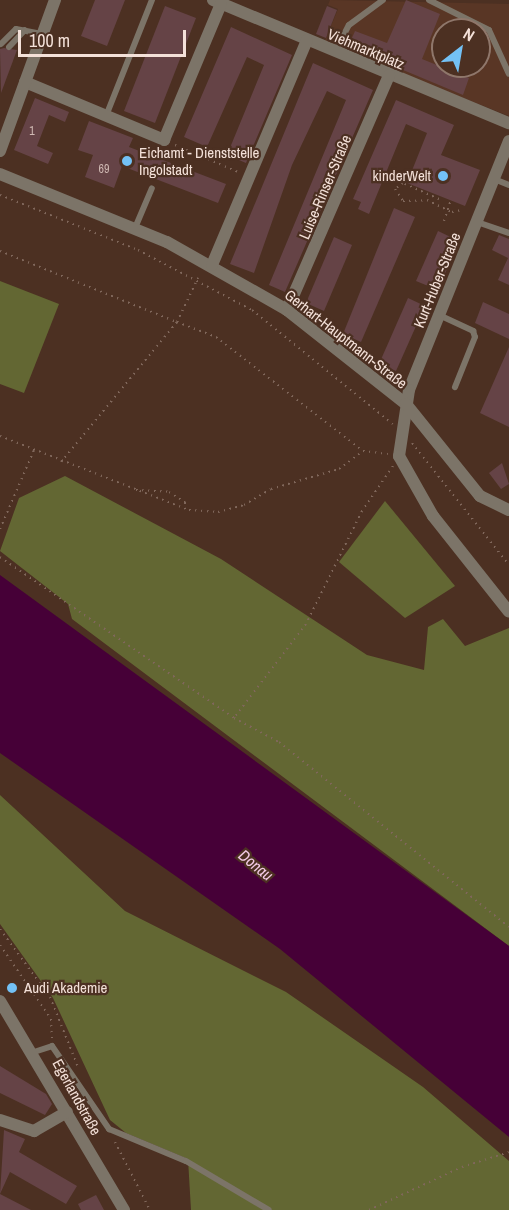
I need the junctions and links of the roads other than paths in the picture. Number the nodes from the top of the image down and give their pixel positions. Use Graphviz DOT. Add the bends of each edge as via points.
graph roads {
  1 [pos="55,0"];
  2 [pos="152,0"];
  3 [pos="383,0"];
  4 [pos="429,0"];
  5 [pos="217,2"];
  6 [pos="25,29"];
  7 [pos="42,34"];
  8 [pos="307,40"];
  9 [pos="1,44"];
  10 [pos="9,47"];
  11 [pos="335,52"];
  12 [pos="509,74"];
  13 [pos="389,75"];
  14 [pos="25,82"];
  15 [pos="106,116"];
  16 [pos="509,123"];
  17 [pos="509,141"];
  18 [pos="0,151"];
  19 [pos="0,174"];
  20 [pos="494,179"];
  21 [pos="509,185"];
  22 [pos="152,188"];
  23 [pos="477,222"];
  24 [pos="135,228"];
  25 [pos="509,233"];
  26 [pos="212,265"];
  27 [pos="287,310"];
  28 [pos="439,315"];
  29 [pos="455,387"];
  30 [pos="406,404"];
  31 [pos="509,510"];
  32 [pos="509,612"];
  33 [pos="0,1001"];
  34 [pos="34,1052"];
  35 [pos="67,1112"];
  36 [pos="0,1120"];
  37 [pos="124,1210"];
  38 [pos="269,1210"];
  1 -- 7 [label="street"];
  2 -- 15 [label="lane"];
  3 -- 11 [label="lane" via="349,25"];
  4 -- 12 [label="lane" via="489,30"];
  5 -- 8 [label="street, Viehmarktplatz"];
  5 -- 15 [label="street" via="164,140"];
  6 -- 7 [label="lane"];
  6 -- 9 [label="lane" via="9,32"];
  6 -- 10 [label="lane"];
  7 -- 14 [label="street"];
  8 -- 11 [label="street, Viehmarktplatz"];
  8 -- 26 [label="street"];
  11 -- 13 [label="street, Viehmarktplatz"];
  13 -- 16 [label="street, Viehmarktplatz"];
  13 -- 27 [label="street, Luise-Rinser-Straße"];
  14 -- 15 [label="street"];
  14 -- 18 [label="street"];
  17 -- 20 [label="street, Kurt-Huber-Straße"];
  19 -- 24 [label="street, Gerhart-Hauptmann-Straße"];
  20 -- 21 [label="lane"];
  20 -- 23 [label="street, Kurt-Huber-Straße"];
  22 -- 24 [label="lane"];
  23 -- 25 [label="lane"];
  23 -- 28 [label="street, Kurt-Huber-Straße"];
  24 -- 26 [label="street, Gerhart-Hauptmann-Straße"];
  26 -- 27 [label="street, Gerhart-Hauptmann-Straße"];
  27 -- 30 [label="street, Gerhart-Hauptmann-Straße"];
  28 -- 29 [label="lane" via="475,337"];
  28 -- 30 [label="street, Kurt-Huber-Straße"];
  30 -- 31 [label="street, Gerhart-Hauptmann-Straße" via="480,496"];
  30 -- 32 [label="street, Kurt-Huber-Straße" via="399,456 433,516"];
  33 -- 34 [label="street, Egerlandstraße"];
  34 -- 35 [label="street, Egerlandstraße"];
  34 -- 38 [label="lane" via="52,1046 109,1130 186,1161"];
  35 -- 36 [label="street" via="34,1131"];
  35 -- 37 [label="street, Egerlandstraße"];
}
